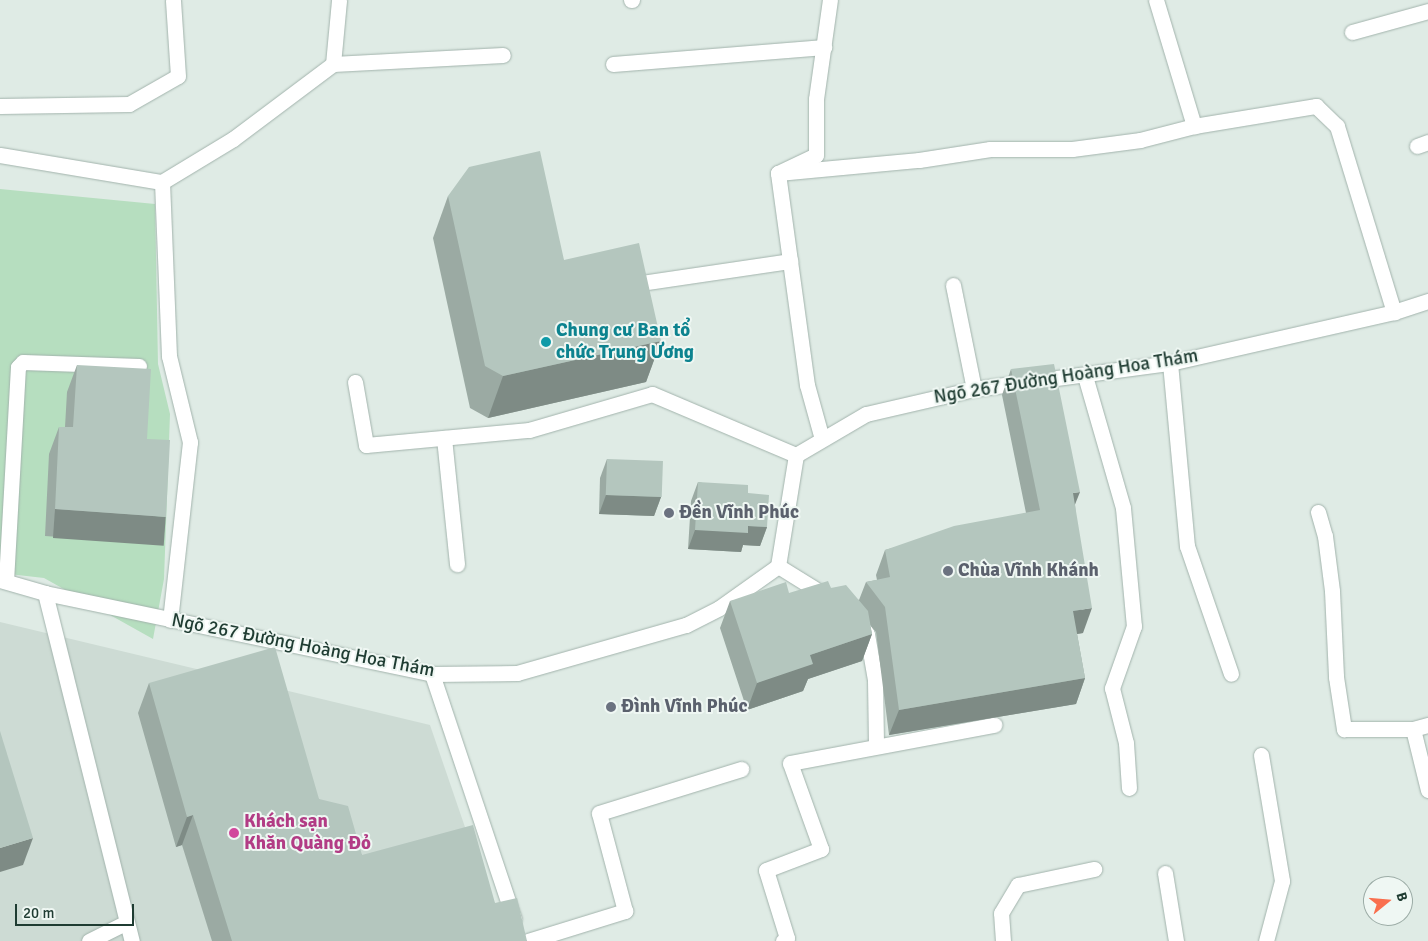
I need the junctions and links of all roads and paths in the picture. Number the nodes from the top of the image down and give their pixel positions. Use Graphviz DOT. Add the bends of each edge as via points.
graph roads {
  1 [pos="173,0"];
  2 [pos="339,0"];
  3 [pos="830,0"];
  4 [pos="1156,0"];
  5 [pos="1428,12"];
  6 [pos="1352,32"];
  7 [pos="824,47"];
  8 [pos="503,55"];
  9 [pos="333,64"];
  10 [pos="613,64"];
  11 [pos="0,106"];
  12 [pos="1194,126"];
  13 [pos="0,155"];
  14 [pos="778,173"];
  15 [pos="162,182"];
  16 [pos="790,261"];
  17 [pos="634,284"];
  18 [pos="953,284"];
  19 [pos="1428,301"];
  20 [pos="1394,312"];
  21 [pos="1170,363"];
  22 [pos="139,366"];
  23 [pos="1085,376"];
  24 [pos="355,382"];
  25 [pos="974,389"];
  26 [pos="444,438"];
  27 [pos="822,438"];
  28 [pos="796,455"];
  29 [pos="1318,512"];
  30 [pos="457,564"];
  31 [pos="778,566"];
  32 [pos="3,581"];
  33 [pos="45,593"];
  34 [pos="842,605"];
  35 [pos="854,616"];
  36 [pos="170,620"];
  37 [pos="432,674"];
  38 [pos="1231,674"];
  39 [pos="994,725"];
  40 [pos="1428,725"];
  41 [pos="1413,729"];
  42 [pos="876,745"];
  43 [pos="1261,755"];
  44 [pos="741,769"];
  45 [pos="1129,788"];
  46 [pos="1428,790"];
  47 [pos="1094,869"];
  48 [pos="1166,873"];
  49 [pos="127,922"];
  50 [pos="89,941"];
  51 [pos="132,941"];
  52 [pos="521,941"];
  53 [pos="528,941"];
  54 [pos="783,941"];
  55 [pos="1002,941"];
  56 [pos="1176,941"];
  57 [pos="1266,941"];
  1 -- 11 [label="street" via="178,76 129,104"];
  2 -- 9 [label="street"];
  3 -- 7 [label="street"];
  4 -- 12 [label="street"];
  5 -- 6 [label="street"];
  7 -- 10 [label="street"];
  7 -- 14 [label="street" via="816,100 816,155"];
  8 -- 9 [label="street"];
  9 -- 15 [label="street" via="233,139"];
  12 -- 14 [label="street" via="1140,140 1072,149 990,149"];
  12 -- 20 [label="street" via="1316,106 1337,126"];
  13 -- 15 [label="street"];
  14 -- 16 [label="street"];
  15 -- 36 [label="street" via="169,356 190,442"];
  16 -- 17 [label="street"];
  16 -- 27 [label="street" via="808,385"];
  18 -- 25 [label="street"];
  19 -- 20 [label="street, Ngõ 267 Đường Hoàng Hoa Thám"];
  20 -- 21 [label="street, Ngõ 267 Đường Hoàng Hoa Thám"];
  21 -- 23 [label="street, Ngõ 267 Đường Hoàng Hoa Thám"];
  21 -- 38 [label="street" via="1187,546"];
  22 -- 32 [label="street" via="23,362 18,367"];
  23 -- 25 [label="street, Ngõ 267 Đường Hoàng Hoa Thám"];
  23 -- 45 [label="street" via="1123,508 1134,626 1112,688 1126,743"];
  24 -- 26 [label="street" via="366,445"];
  25 -- 27 [label="street, Ngõ 267 Đường Hoàng Hoa Thám" via="866,414"];
  26 -- 28 [label="street" via="529,430 652,394"];
  26 -- 30 [label="street"];
  27 -- 28 [label="street, Ngõ 267 Đường Hoàng Hoa Thám"];
  28 -- 31 [label="street"];
  29 -- 41 [label="street" via="1328,554 1336,677 1344,729"];
  31 -- 34 [label="street"];
  31 -- 37 [label="street, Ngõ 267 Đường Hoàng Hoa Thám" via="719,608 686,625 517,673"];
  32 -- 33 [label="street, Ngõ 267 Đường Hoàng Hoa Thám"];
  33 -- 36 [label="street, Ngõ 267 Đường Hoàng Hoa Thám"];
  33 -- 49 [label="street"];
  35 -- 42 [label="street" via="867,634 875,680"];
  36 -- 37 [label="street, Ngõ 267 Đường Hoàng Hoa Thám"];
  37 -- 52 [label="street"];
  39 -- 42 [label="street"];
  40 -- 41 [label="street"];
  41 -- 46 [label="street"];
  42 -- 54 [label="street" via="790,763 821,849 766,870 786,938"];
  43 -- 57 [label="street" via="1282,881"];
  44 -- 53 [label="street" via="599,813 624,911"];
  47 -- 55 [label="street" via="1018,885 1001,913"];
  48 -- 56 [label="street"];
  49 -- 50 [label="street"];
  49 -- 51 [label="street"];
}
